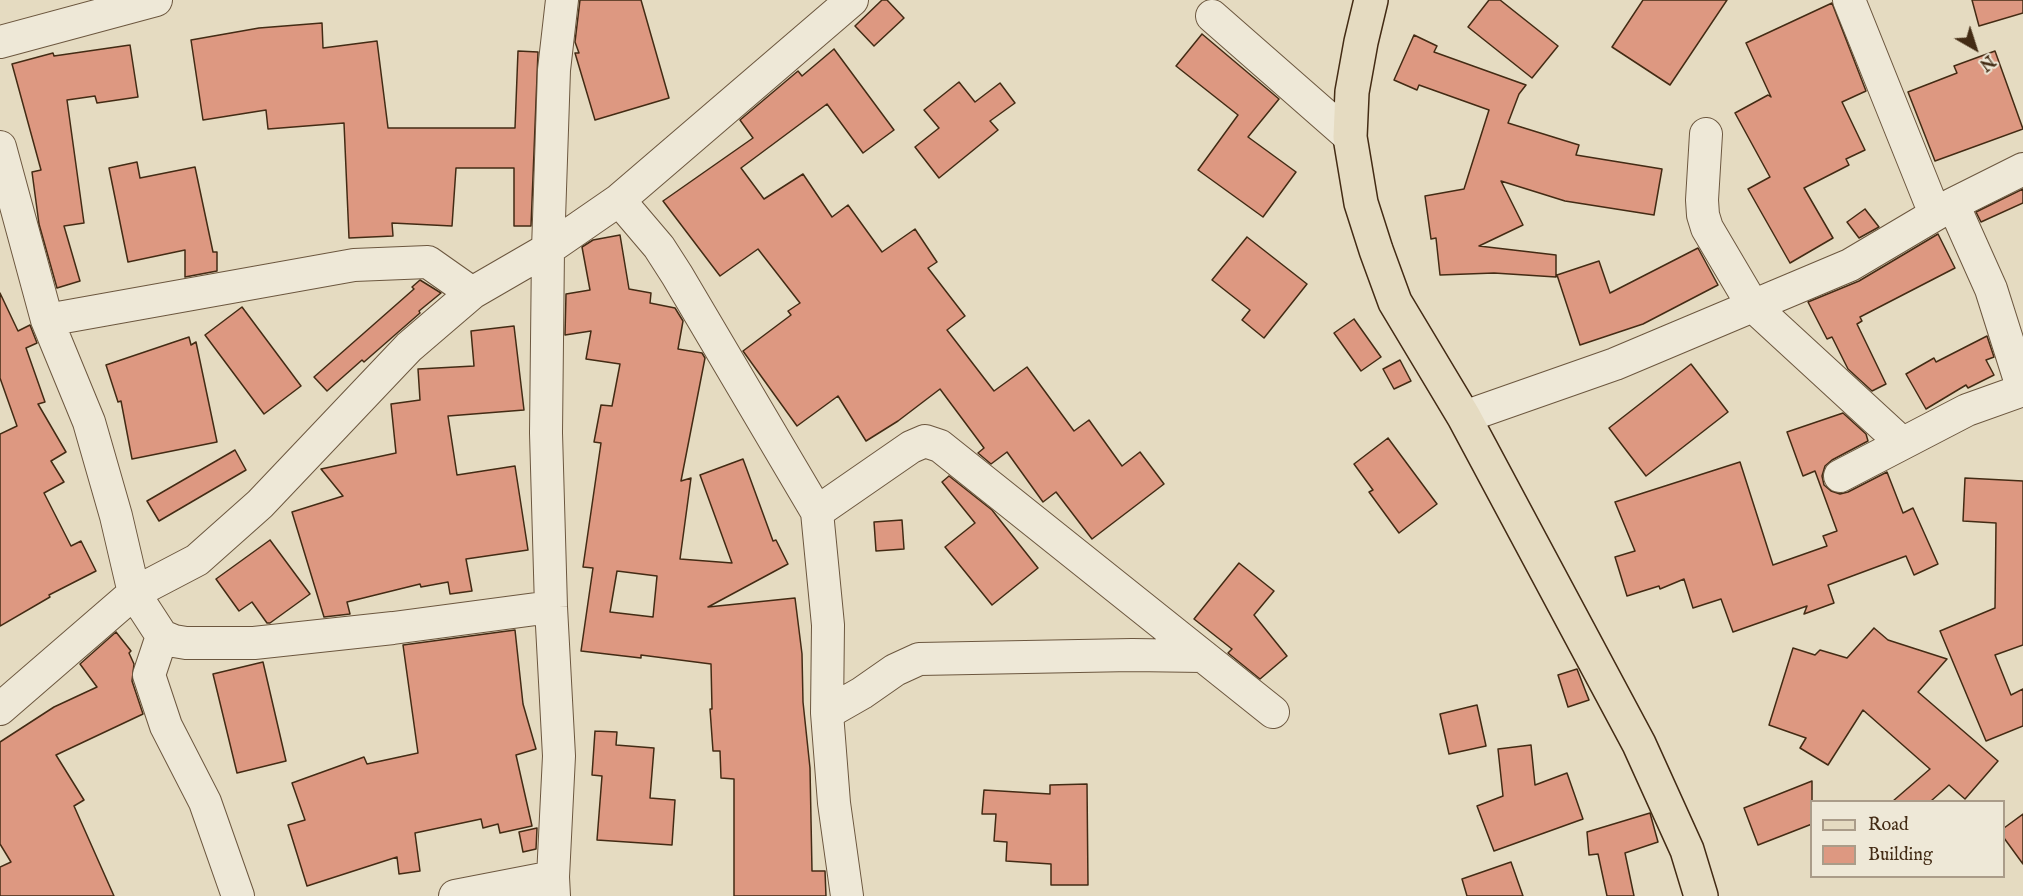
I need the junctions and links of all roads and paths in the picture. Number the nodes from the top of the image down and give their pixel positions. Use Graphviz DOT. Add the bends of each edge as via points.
graph roads {
  1 [pos="156,0"];
  2 [pos="562,0"];
  3 [pos="852,0"];
  4 [pos="1371,0"];
  5 [pos="1849,0"];
  6 [pos="1212,16"];
  7 [pos="0,42"];
  8 [pos="1706,134"];
  9 [pos="1350,137"];
  10 [pos="0,147"];
  11 [pos="2023,169"];
  12 [pos="619,200"];
  13 [pos="1944,209"];
  14 [pos="548,249"];
  15 [pos="472,293"];
  16 [pos="1753,306"];
  17 [pos="47,320"];
  18 [pos="2023,390"];
  19 [pos="1464,417"];
  20 [pos="1902,443"];
  21 [pos="1840,476"];
  22 [pos="817,512"];
  23 [pos="134,593"];
  24 [pos="551,607"];
  25 [pos="162,636"];
  26 [pos="1203,656"];
  27 [pos="0,710"];
  28 [pos="1273,712"];
  29 [pos="827,713"];
  30 [pos="554,886"];
  31 [pos="238,896"];
  32 [pos="455,896"];
  33 [pos="848,896"];
  34 [pos="1701,896"];
  1 -- 7 [label="street"];
  2 -- 14 [label="street" via="554,70"];
  3 -- 12 [label="street"];
  4 -- 9 [label="main road" via="1352,92"];
  5 -- 13 [label="street"];
  6 -- 9 [label="street"];
  8 -- 16 [label="street" via="1703,215"];
  9 -- 19 [label="main road" via="1361,203 1395,302"];
  10 -- 17 [label="street"];
  11 -- 13 [label="street"];
  12 -- 14 [label="street"];
  12 -- 22 [label="street" via="677,275"];
  13 -- 16 [label="street" via="1851,265"];
  13 -- 18 [label="street" via="1991,289"];
  14 -- 15 [label="street"];
  14 -- 24 [label="street" via="546,433"];
  15 -- 17 [label="street" via="428,262 354,265"];
  15 -- 23 [label="street" via="409,347 260,504 197,560"];
  16 -- 19 [label="street" via="1615,364"];
  16 -- 20 [label="street"];
  17 -- 23 [label="street" via="89,422"];
  18 -- 20 [label="street" via="1967,410"];
  19 -- 34 [label="main road" via="1639,744 1687,849"];
  20 -- 21 [label="street"];
  22 -- 26 [label="street" via="911,447 925,441 940,446"];
  22 -- 29 [label="street" via="828,625"];
  23 -- 25 [label="street"];
  23 -- 27 [label="street"];
  24 -- 25 [label="street" via="254,643 186,643"];
  24 -- 30 [label="street" via="559,756"];
  25 -- 31 [label="street" via="149,675 166,726 205,802"];
  26 -- 28 [label="street"];
  26 -- 29 [label="street" via="920,659 895,670"];
  29 -- 33 [label="street" via="834,803"];
  30 -- 32 [label="street"];
}
